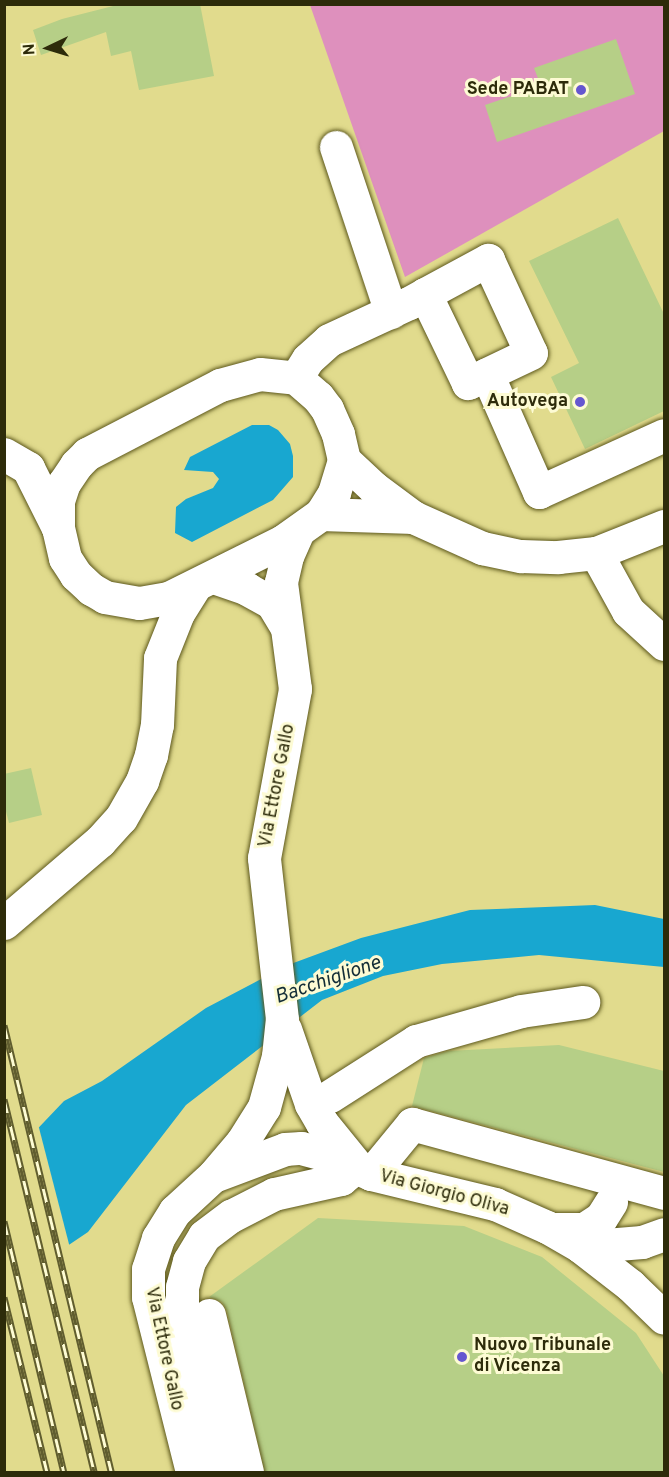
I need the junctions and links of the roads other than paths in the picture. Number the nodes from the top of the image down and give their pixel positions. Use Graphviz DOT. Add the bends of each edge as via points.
graph roads {
  1 [pos="336,147"];
  2 [pos="408,303"];
  3 [pos="487,374"];
  4 [pos="296,378"];
  5 [pos="664,435"];
  6 [pos="87,454"];
  7 [pos="344,460"];
  8 [pos="16,461"];
  9 [pos="413,517"];
  10 [pos="310,522"];
  11 [pos="664,526"];
  12 [pos="58,528"];
  13 [pos="596,553"];
  14 [pos="203,582"];
  15 [pos="122,601"];
  16 [pos="285,625"];
  17 [pos="664,644"];
  18 [pos="160,658"];
  19 [pos="4,923"];
  20 [pos="583,1002"];
  21 [pos="286,1056"];
  22 [pos="330,1096"];
  23 [pos="301,1148"];
  24 [pos="364,1170"];
  25 [pos="214,1175"];
  26 [pos="664,1193"];
  27 [pos="611,1202"];
  28 [pos="551,1229"];
  29 [pos="664,1234"];
  30 [pos="581,1247"];
  31 [pos="664,1253"];
  32 [pos="610,1268"];
  33 [pos="209,1315"];
  34 [pos="664,1318"];
  35 [pos="192,1473"];
  36 [pos="223,1473"];
  37 [pos="247,1473"];
  1 -- 2 [label="main road"];
  2 -- 3 [label="main road" via="468,383"];
  2 -- 3 [label="main road" via="488,260 531,353"];
  2 -- 4 [label="main road" via="329,340 308,359"];
  3 -- 5 [label="main road" via="539,492"];
  4 -- 6 [label="main road" via="260,374 220,385"];
  4 -- 7 [label="main road" via="327,409"];
  6 -- 8 [label="main road" via="54,464"];
  6 -- 12 [label="main road" via="64,483 58,501"];
  7 -- 9 [label="main road"];
  7 -- 10 [label="main road, Via Ettore Gallo" via="334,493"];
  8 -- 12 [label="main road"];
  9 -- 10 [label="main road"];
  9 -- 13 [label="main road" via="482,548 501,552 558,557"];
  10 -- 14 [label="main road"];
  10 -- 16 [label="main road, Via Ettore Gallo" via="287,556 282,582"];
  11 -- 13 [label="main road"];
  12 -- 15 [label="main road" via="66,558 76,575 105,597"];
  13 -- 17 [label="main road" via="628,611"];
  14 -- 15 [label="main road" via="156,602"];
  14 -- 16 [label="main road, Via Ettore Gallo" via="247,589 272,603"];
  14 -- 18 [label="main road" via="178,613"];
  15 -- 18 [label="main road" via="141,621"];
  16 -- 21 [label="main road, Via Ettore Gallo" via="294,662 295,690 264,858"];
  18 -- 19 [label="main road" via="158,716 151,755 142,781 121,818 70,869"];
  20 -- 22 [label="main road" via="521,1011 416,1041"];
  21 -- 24 [label="main road, Via Ettore Gallo" via="322,1124"];
  21 -- 25 [label="main road, Via Ettore Gallo" via="264,1107 242,1142"];
  23 -- 24 [label="main road, Via Giorgio Oliva"];
  23 -- 25 [label="main road, Via Ettore Gallo" via="285,1149"];
  24 -- 26 [label="main road" via="412,1124"];
  24 -- 28 [label="main road, Via Giorgio Oliva" via="495,1203"];
  24 -- 36 [label="main road" via="274,1194 231,1216 204,1236 189,1261 182,1287 182,1308"];
  25 -- 35 [label="main road, Via Ettore Gallo" via="175,1211 158,1238 148,1269 148,1297"];
  27 -- 28 [label="main road" via="601,1218 584,1229"];
  28 -- 30 [label="main road, Via Giorgio Oliva"];
  29 -- 30 [label="main road" via="642,1242"];
  30 -- 32 [label="main road, Via Giorgio Oliva"];
  31 -- 32 [label="main road"];
  32 -- 34 [label="main road, Via Giorgio Oliva"];
  33 -- 37 [label="main road"];
}
